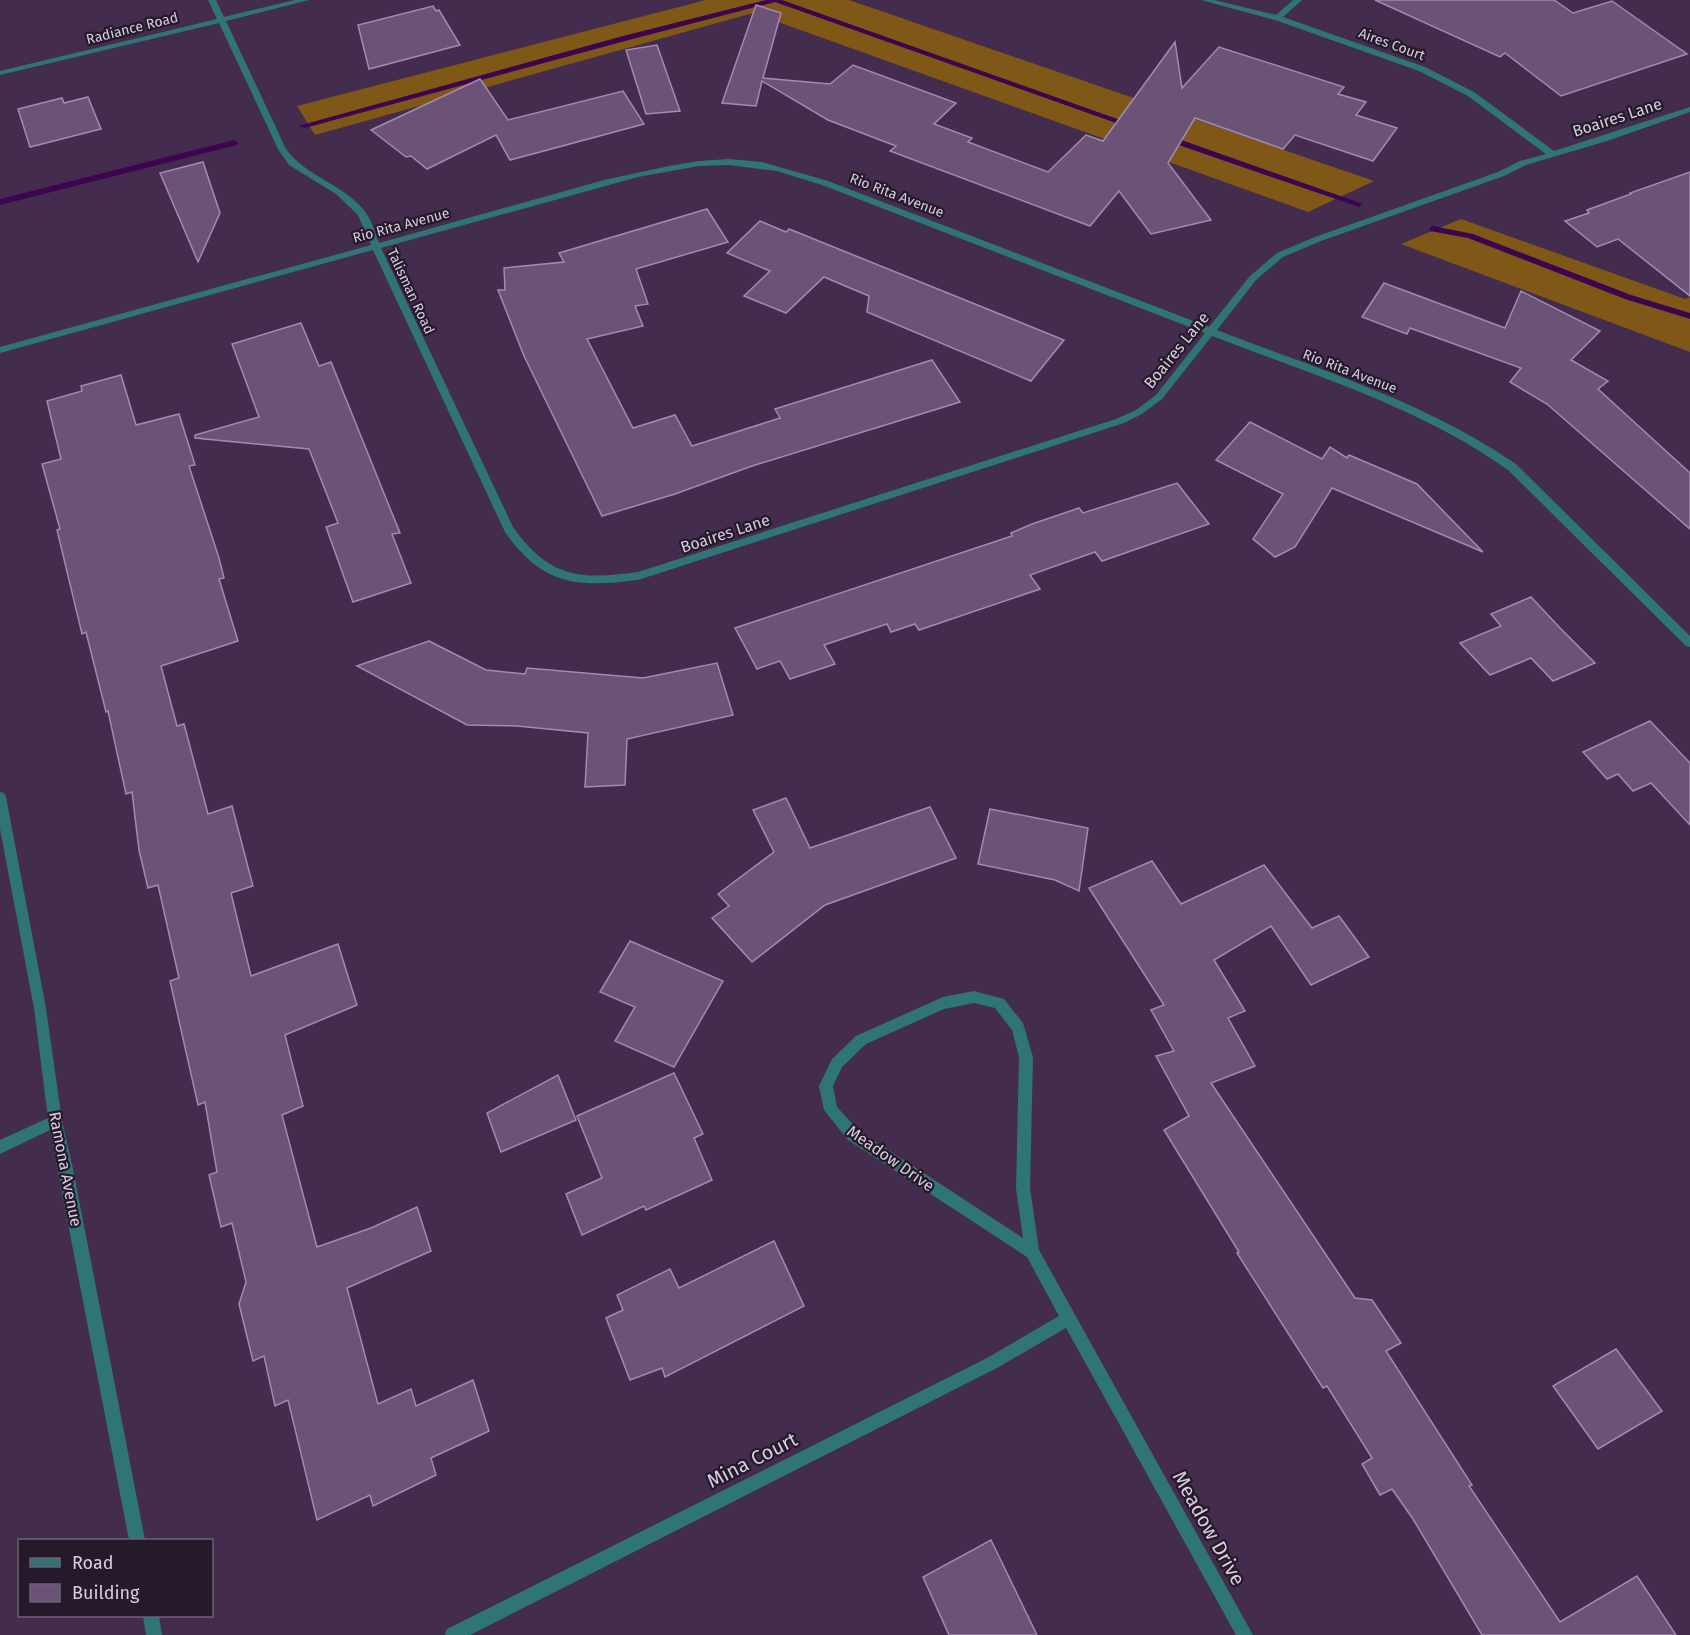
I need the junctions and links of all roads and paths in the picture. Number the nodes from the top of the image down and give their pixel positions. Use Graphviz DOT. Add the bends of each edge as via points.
graph roads {
  1 [pos="212,0"];
  2 [pos="304,0"];
  3 [pos="1205,0"];
  4 [pos="1298,0"];
  5 [pos="1278,18"];
  6 [pos="222,20"];
  7 [pos="0,74"];
  8 [pos="1690,109"];
  9 [pos="1552,154"];
  10 [pos="376,245"];
  11 [pos="1210,331"];
  12 [pos="0,350"];
  13 [pos="555,573"];
  14 [pos="1690,643"];
  15 [pos="0,797"];
  16 [pos="55,1121"];
  17 [pos="0,1147"];
  18 [pos="1032,1252"];
  19 [pos="1068,1318"];
  20 [pos="136,1539"];
  21 [pos="151,1617"];
  22 [pos="154,1635"];
  23 [pos="453,1635"];
  24 [pos="1245,1635"];
  1 -- 6 [label="street, Talisman Road"];
  2 -- 6 [label="street, Radiance Road"];
  3 -- 5 [label="street, Aires Court"];
  4 -- 5 [label="street"];
  5 -- 9 [label="street, Aires Court" via="1422,69 1471,94"];
  6 -- 7 [label="street, Radiance Road"];
  6 -- 10 [label="street, Talisman Road" via="282,149 292,163 339,192 362,214"];
  8 -- 9 [label="street, Boaires Lane"];
  9 -- 11 [label="street, Boaires Lane" via="1280,255 1253,278"];
  10 -- 11 [label="street, Rio Rita Avenue" via="674,167 756,164 793,171 846,190"];
  10 -- 12 [label="street, Rio Rita Avenue"];
  10 -- 13 [label="street, Talisman Road" via="509,530 520,549"];
  11 -- 13 [label="street, Boaires Lane" via="1159,397 1139,412 1093,431 638,576 595,580"];
  11 -- 14 [label="street, Rio Rita Avenue" via="1408,408 1480,444 1512,467"];
  15 -- 16 [label="street, Ramona Avenue" via="40,1008"];
  16 -- 17 [label="street"];
  16 -- 20 [label="street, Ramona Avenue"];
  18 -- 18 [label="street, Meadow Drive" via="1023,1188 1026,1057 1012,1019 999,1003 974,997 943,1003 861,1040 837,1063 826,1086 831,1110 853,1135"];
  18 -- 19 [label="street, Meadow Drive"];
  19 -- 23 [label="street, Mina Court" via="981,1368"];
  19 -- 24 [label="street, Meadow Drive"];
  21 -- 22 [label="street"];
}
